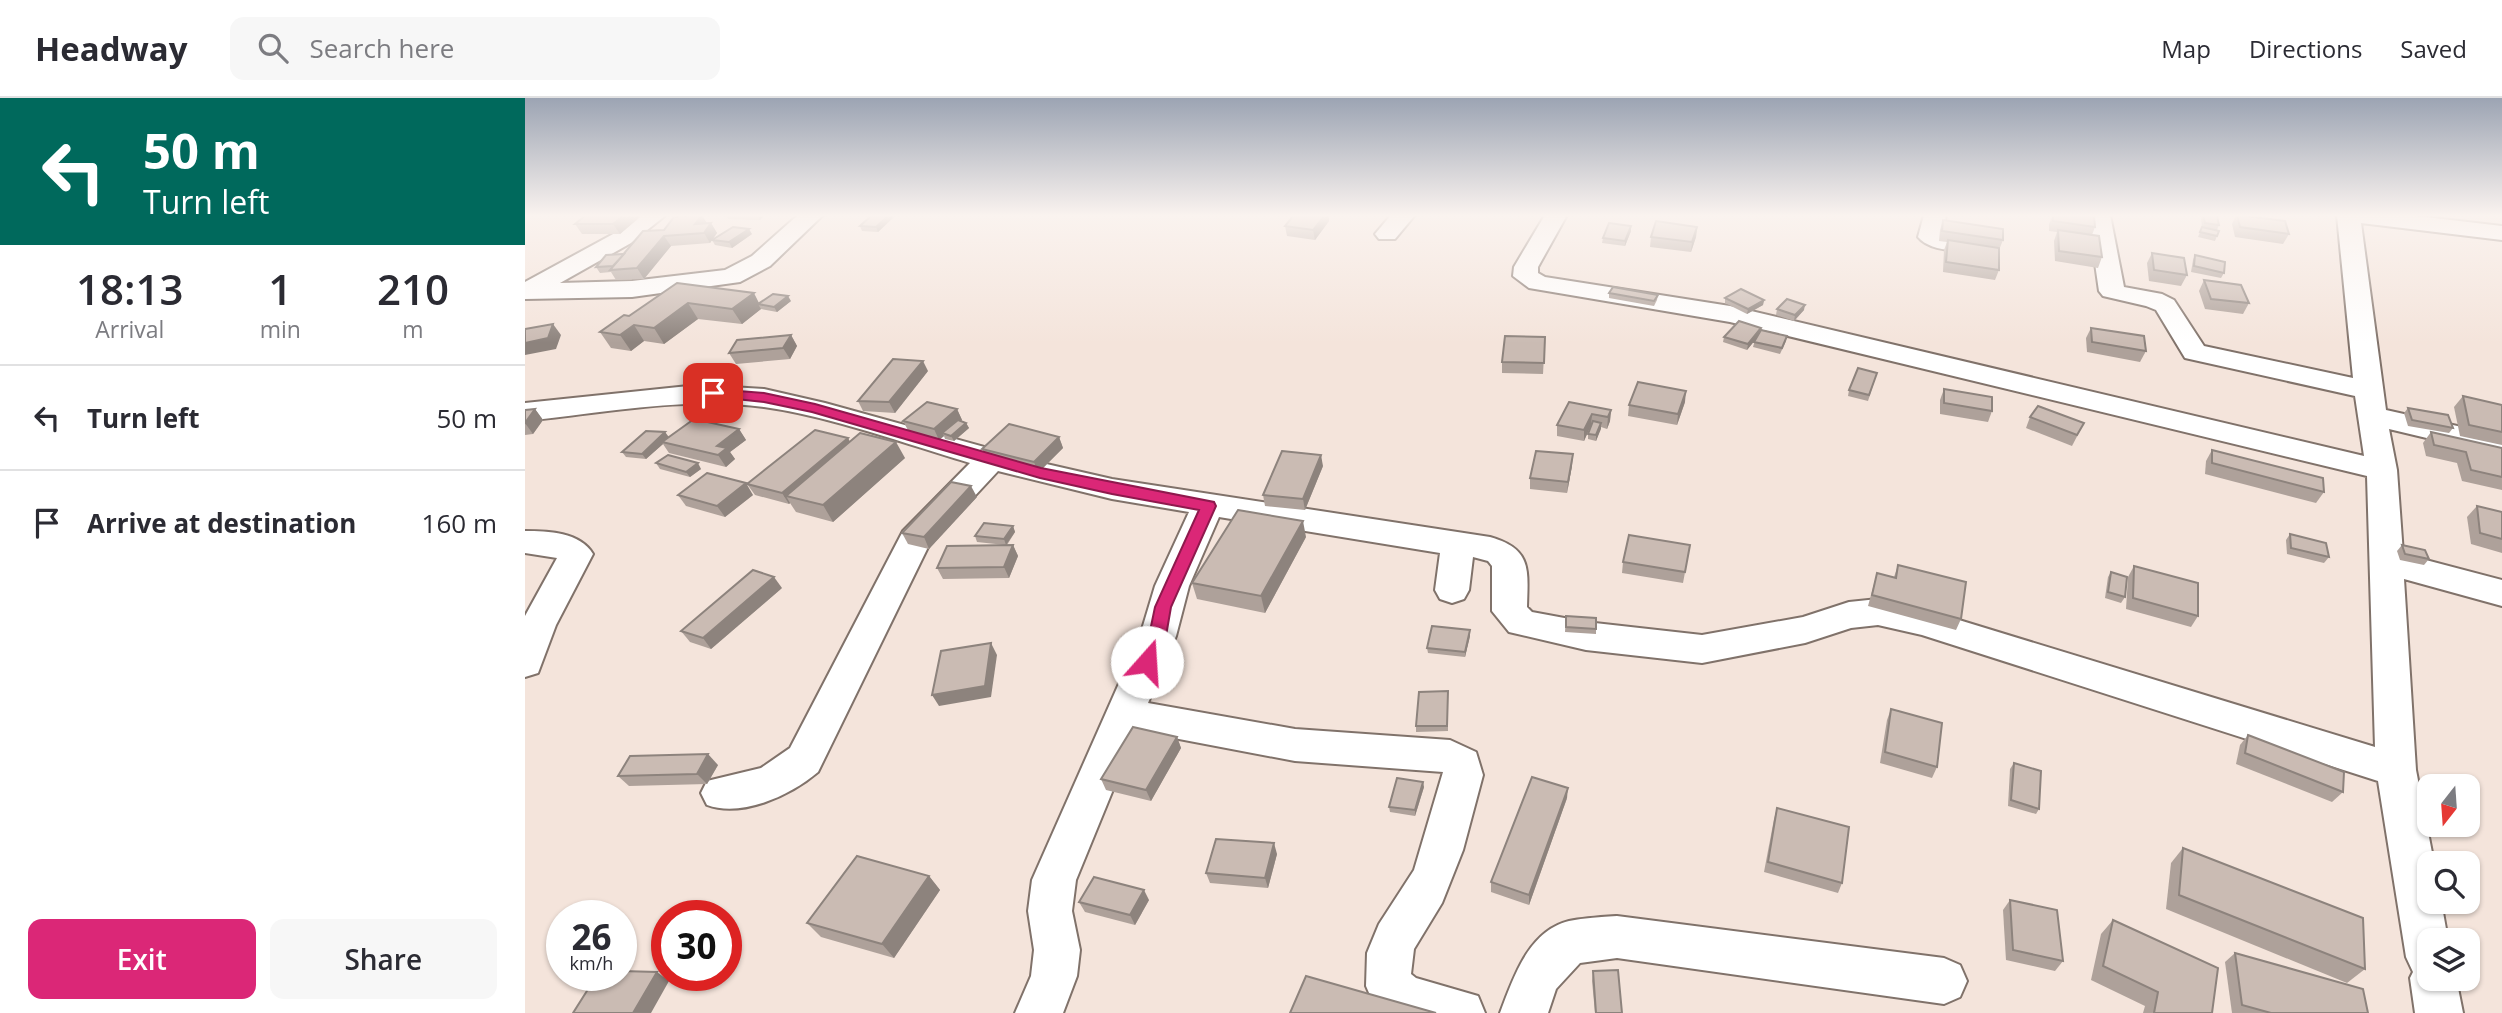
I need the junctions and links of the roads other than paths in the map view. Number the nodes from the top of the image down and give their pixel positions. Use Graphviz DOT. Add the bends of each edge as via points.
graph roads {
  1 [pos="587,258"];
  2 [pos="765,258"];
  3 [pos="1531,258"];
  4 [pos="2106,258"];
  5 [pos="2353,258"];
  6 [pos="526,291"];
  7 [pos="2370,403"];
  8 [pos="525,412"];
  9 [pos="2502,446"];
  10 [pos="991,460"];
  11 [pos="2382,470"];
  12 [pos="1208,506"];
  13 [pos="525,542"];
  14 [pos="1455,544"];
  15 [pos="2387,562"];
  16 [pos="1453,590"];
  17 [pos="2502,593"];
  18 [pos="525,663"];
  19 [pos="1126,714"];
  20 [pos="2396,771"];
  21 [pos="721,793"];
  22 [pos="2424,928"];
  23 [pos="1944,981"];
  24 [pos="2435,991"];
  25 [pos="1039,1013"];
  26 [pos="1461,1013"];
  27 [pos="1524,1013"];
  28 [pos="2439,1013"];
  1 -- 6 [label="street"];
  2 -- 6 [label="street" via="731,276 632,289"];
  3 -- 11 [label="street" via="1525,276 1538,283 1730,314"];
  4 -- 7 [label="street" via="2112,291 2168,307 2195,352"];
  5 -- 7 [label="street"];
  7 -- 9 [label="street"];
  7 -- 11 [label="street"];
  8 -- 10 [label="street" via="727,393 815,409"];
  10 -- 12 [label="street"];
  10 -- 21 [label="street" via="915,539 804,760 790,774 767,785"];
  11 -- 15 [label="street"];
  12 -- 14 [label="street"];
  12 -- 19 [label="street" via="1163,607 1158,636"];
  13 -- 18 [label="street" via="547,542 576,554 538,625"];
  14 -- 16 [label="street"];
  14 -- 20 [label="street" via="1493,547 1505,554 1510,566 1509,611 1521,623 1586,636 1702,649 1878,612 1923,622"];
  15 -- 17 [label="street"];
  15 -- 20 [label="street"];
  19 -- 25 [label="street" via="1054,880 1050,911 1056,950 1054,976"];
  19 -- 26 [label="street" via="1295,744 1450,756 1462,764 1463,775 1435,873 1402,924 1385,969 1389,986 1404,998"];
  20 -- 22 [label="street"];
  23 -- 27 [label="street" via="1617,937 1568,943 1538,975"];
  24 -- 28 [label="street"];
}
